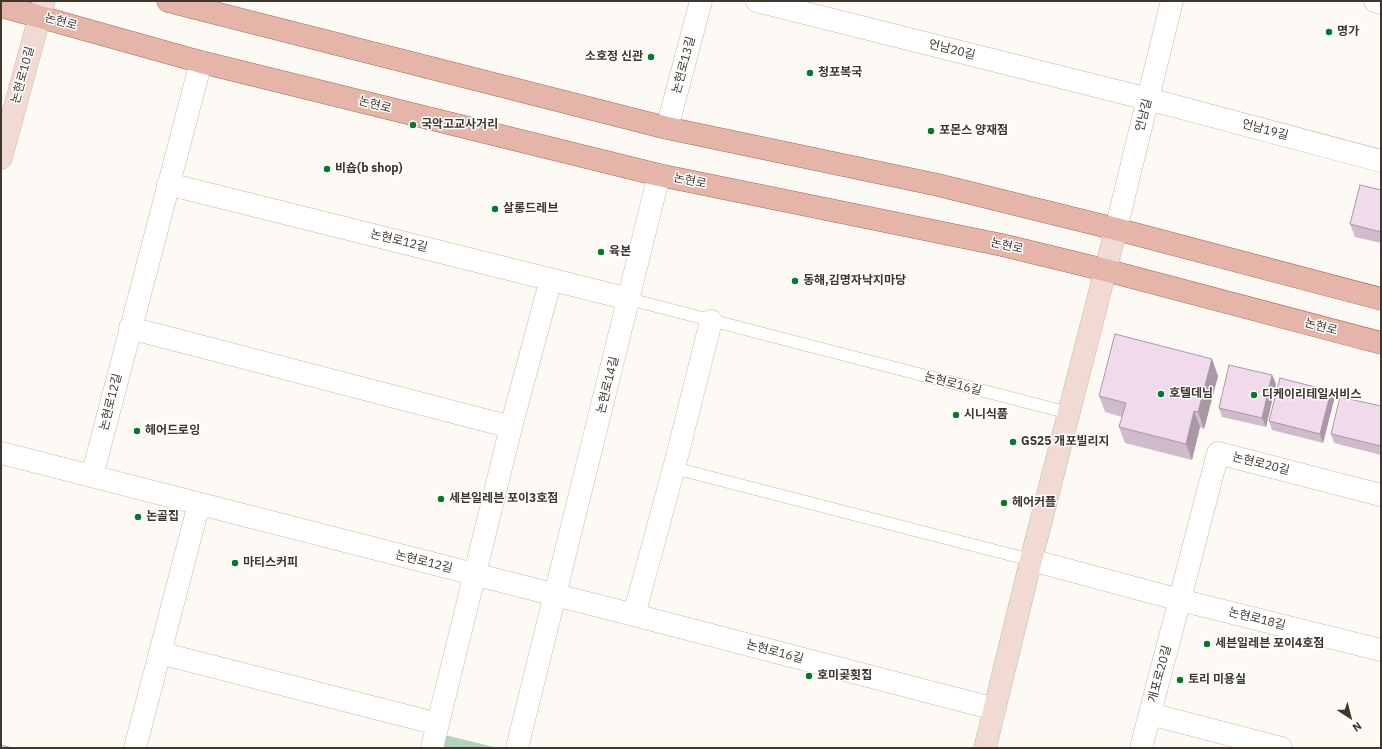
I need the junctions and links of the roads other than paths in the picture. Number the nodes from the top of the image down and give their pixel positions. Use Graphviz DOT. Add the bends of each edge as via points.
graph roads {
  1 [pos="168,1"];
  2 [pos="701,1"];
  3 [pos="1172,1"];
  4 [pos="1375,1"];
  5 [pos="1381,2"];
  6 [pos="770,3"];
  7 [pos="1,6"];
  8 [pos="210,7"];
  9 [pos="42,8"];
  10 [pos="201,62"];
  11 [pos="1148,99"];
  12 [pos="667,128"];
  13 [pos="1,158"];
  14 [pos="1381,161"];
  15 [pos="659,174"];
  16 [pos="168,184"];
  17 [pos="1116,228"];
  18 [pos="1105,270"];
  19 [pos="551,279"];
  20 [pos="1381,298"];
  21 [pos="629,299"];
  22 [pos="711,321"];
  23 [pos="130,328"];
  24 [pos="1381,343"];
  25 [pos="1068,413"];
  26 [pos="511,427"];
  27 [pos="1,453"];
  28 [pos="674,468"];
  29 [pos="92,476"];
  30 [pos="1381,495"];
  31 [pos="199,504"];
  32 [pos="1031,560"];
  33 [pos="475,575"];
  34 [pos="555,595"];
  35 [pos="1180,600"];
  36 [pos="634,615"];
  37 [pos="1381,650"];
  38 [pos="160,653"];
  39 [pos="995,710"];
  40 [pos="1150,714"];
  41 [pos="438,724"];
  42 [pos="519,742"];
  43 [pos="135,748"];
  44 [pos="432,748"];
  45 [pos="985,748"];
  46 [pos="1141,748"];
  47 [pos="1281,748"];
  1 -- 8 [label="main road"];
  2 -- 12 [label="street, 논현로13길"];
  3 -- 11 [label="street, 언남길"];
  4 -- 5 [label="street"];
  6 -- 11 [label="street, 언남20길"];
  7 -- 9 [label="main road, 논현로"];
  8 -- 12 [label="main road"];
  9 -- 10 [label="main road, 논현로"];
  9 -- 13 [label="street, 논현로10길"];
  10 -- 15 [label="main road, 논현로"];
  10 -- 16 [label="street, 논현로12길"];
  11 -- 14 [label="street, 언남19길"];
  11 -- 17 [label="street, 언남길"];
  12 -- 17 [label="main road" via="938,185"];
  15 -- 18 [label="main road, 논현로" via="1002,245"];
  15 -- 21 [label="street, 논현로14길"];
  16 -- 19 [label="street, 논현로12길"];
  16 -- 23 [label="street, 논현로12길"];
  17 -- 18 [label="street"];
  17 -- 20 [label="main road"];
  18 -- 24 [label="main road, 논현로"];
  18 -- 25 [label="street"];
  19 -- 21 [label="street, 논현로12길"];
  19 -- 26 [label="street"];
  21 -- 22 [label="lane, 논현로16길"];
  21 -- 34 [label="street, 논현로14길"];
  22 -- 25 [label="lane, 논현로16길"];
  22 -- 28 [label="street"];
  23 -- 26 [label="street"];
  23 -- 29 [label="street, 논현로12길"];
  25 -- 32 [label="street"];
  26 -- 33 [label="street"];
  27 -- 29 [label="street, 논현로12길"];
  28 -- 32 [label="lane"];
  28 -- 36 [label="street"];
  29 -- 31 [label="street, 논현로12길"];
  30 -- 35 [label="street, 논현로20길" via="1218,453"];
  31 -- 33 [label="street, 논현로12길"];
  31 -- 38 [label="street"];
  32 -- 35 [label="street, 논현로18길"];
  32 -- 39 [label="street"];
  33 -- 34 [label="street, 논현로12길"];
  33 -- 41 [label="street"];
  34 -- 36 [label="street, 논현로16길"];
  34 -- 42 [label="street, 논현로14길"];
  35 -- 37 [label="street, 논현로18길"];
  35 -- 40 [label="street, 개포로20길"];
  36 -- 39 [label="street, 논현로16길"];
  38 -- 41 [label="street"];
  38 -- 43 [label="street"];
  39 -- 45 [label="street"];
  40 -- 46 [label="street, 개포로20길"];
  40 -- 47 [label="street"];
  41 -- 44 [label="street"];
}
